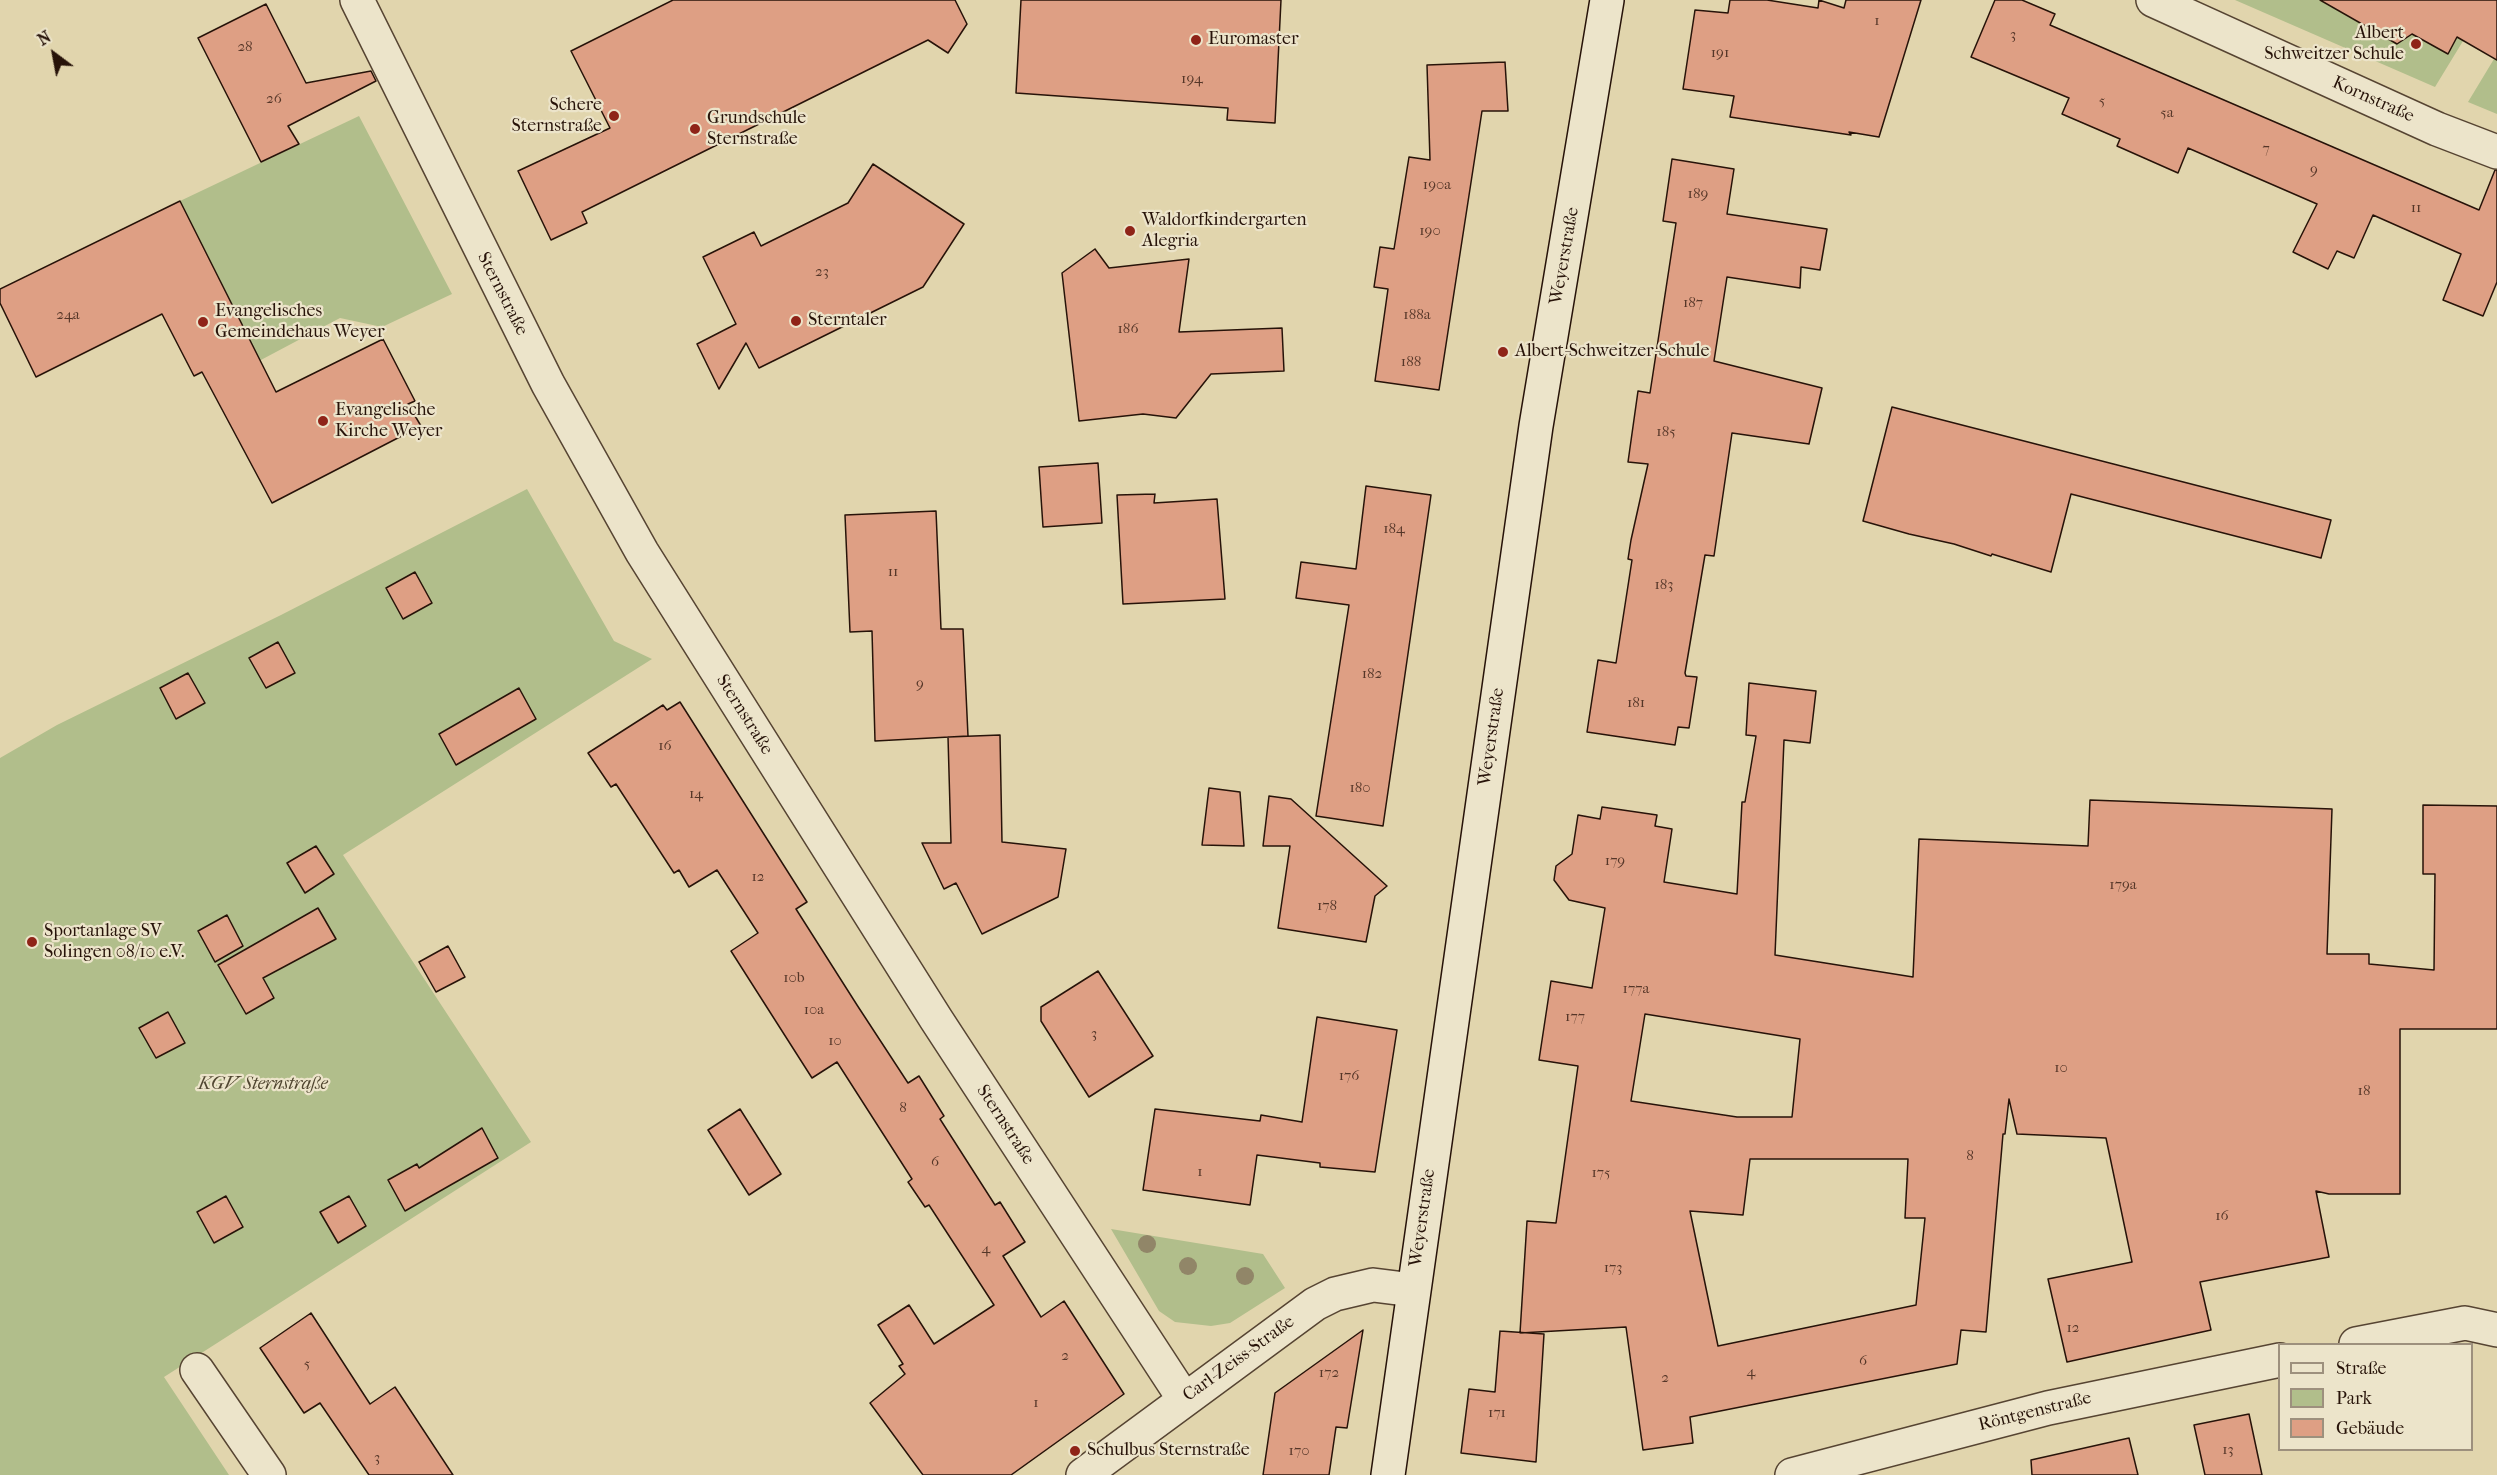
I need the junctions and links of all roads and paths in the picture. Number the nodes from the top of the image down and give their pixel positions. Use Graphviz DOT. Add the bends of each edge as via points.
graph roads {
  1 [pos="357,0"];
  2 [pos="1607,0"];
  3 [pos="2153,0"];
  4 [pos="2497,152"];
  5 [pos="1413,1290"];
  6 [pos="2497,1313"];
  7 [pos="2464,1323"];
  8 [pos="2497,1330"];
  9 [pos="2361,1343"];
  10 [pos="2278,1360"];
  11 [pos="197,1370"];
  12 [pos="1184,1399"];
  13 [pos="269,1475"];
  14 [pos="1083,1475"];
  15 [pos="1388,1475"];
  16 [pos="1792,1475"];
  1 -- 12 [label="street, Sternstraße" via="548,384 642,552 936,1019"];
  2 -- 5 [label="street, Weyerstraße" via="1536,426"];
  3 -- 4 [label="street, Kornstraße" via="2437,129"];
  5 -- 12 [label="street, Carl-Zeiss-Straße" via="1373,1286 1335,1294 1315,1304"];
  5 -- 15 [label="street, Weyerstraße"];
  6 -- 7 [label="street"];
  7 -- 8 [label="street"];
  7 -- 9 [label="street"];
  10 -- 16 [label="street, Röntgenstraße" via="2048,1408"];
  11 -- 13 [label="street"];
  12 -- 14 [label="street, Carl-Zeiss-Straße"];
}
